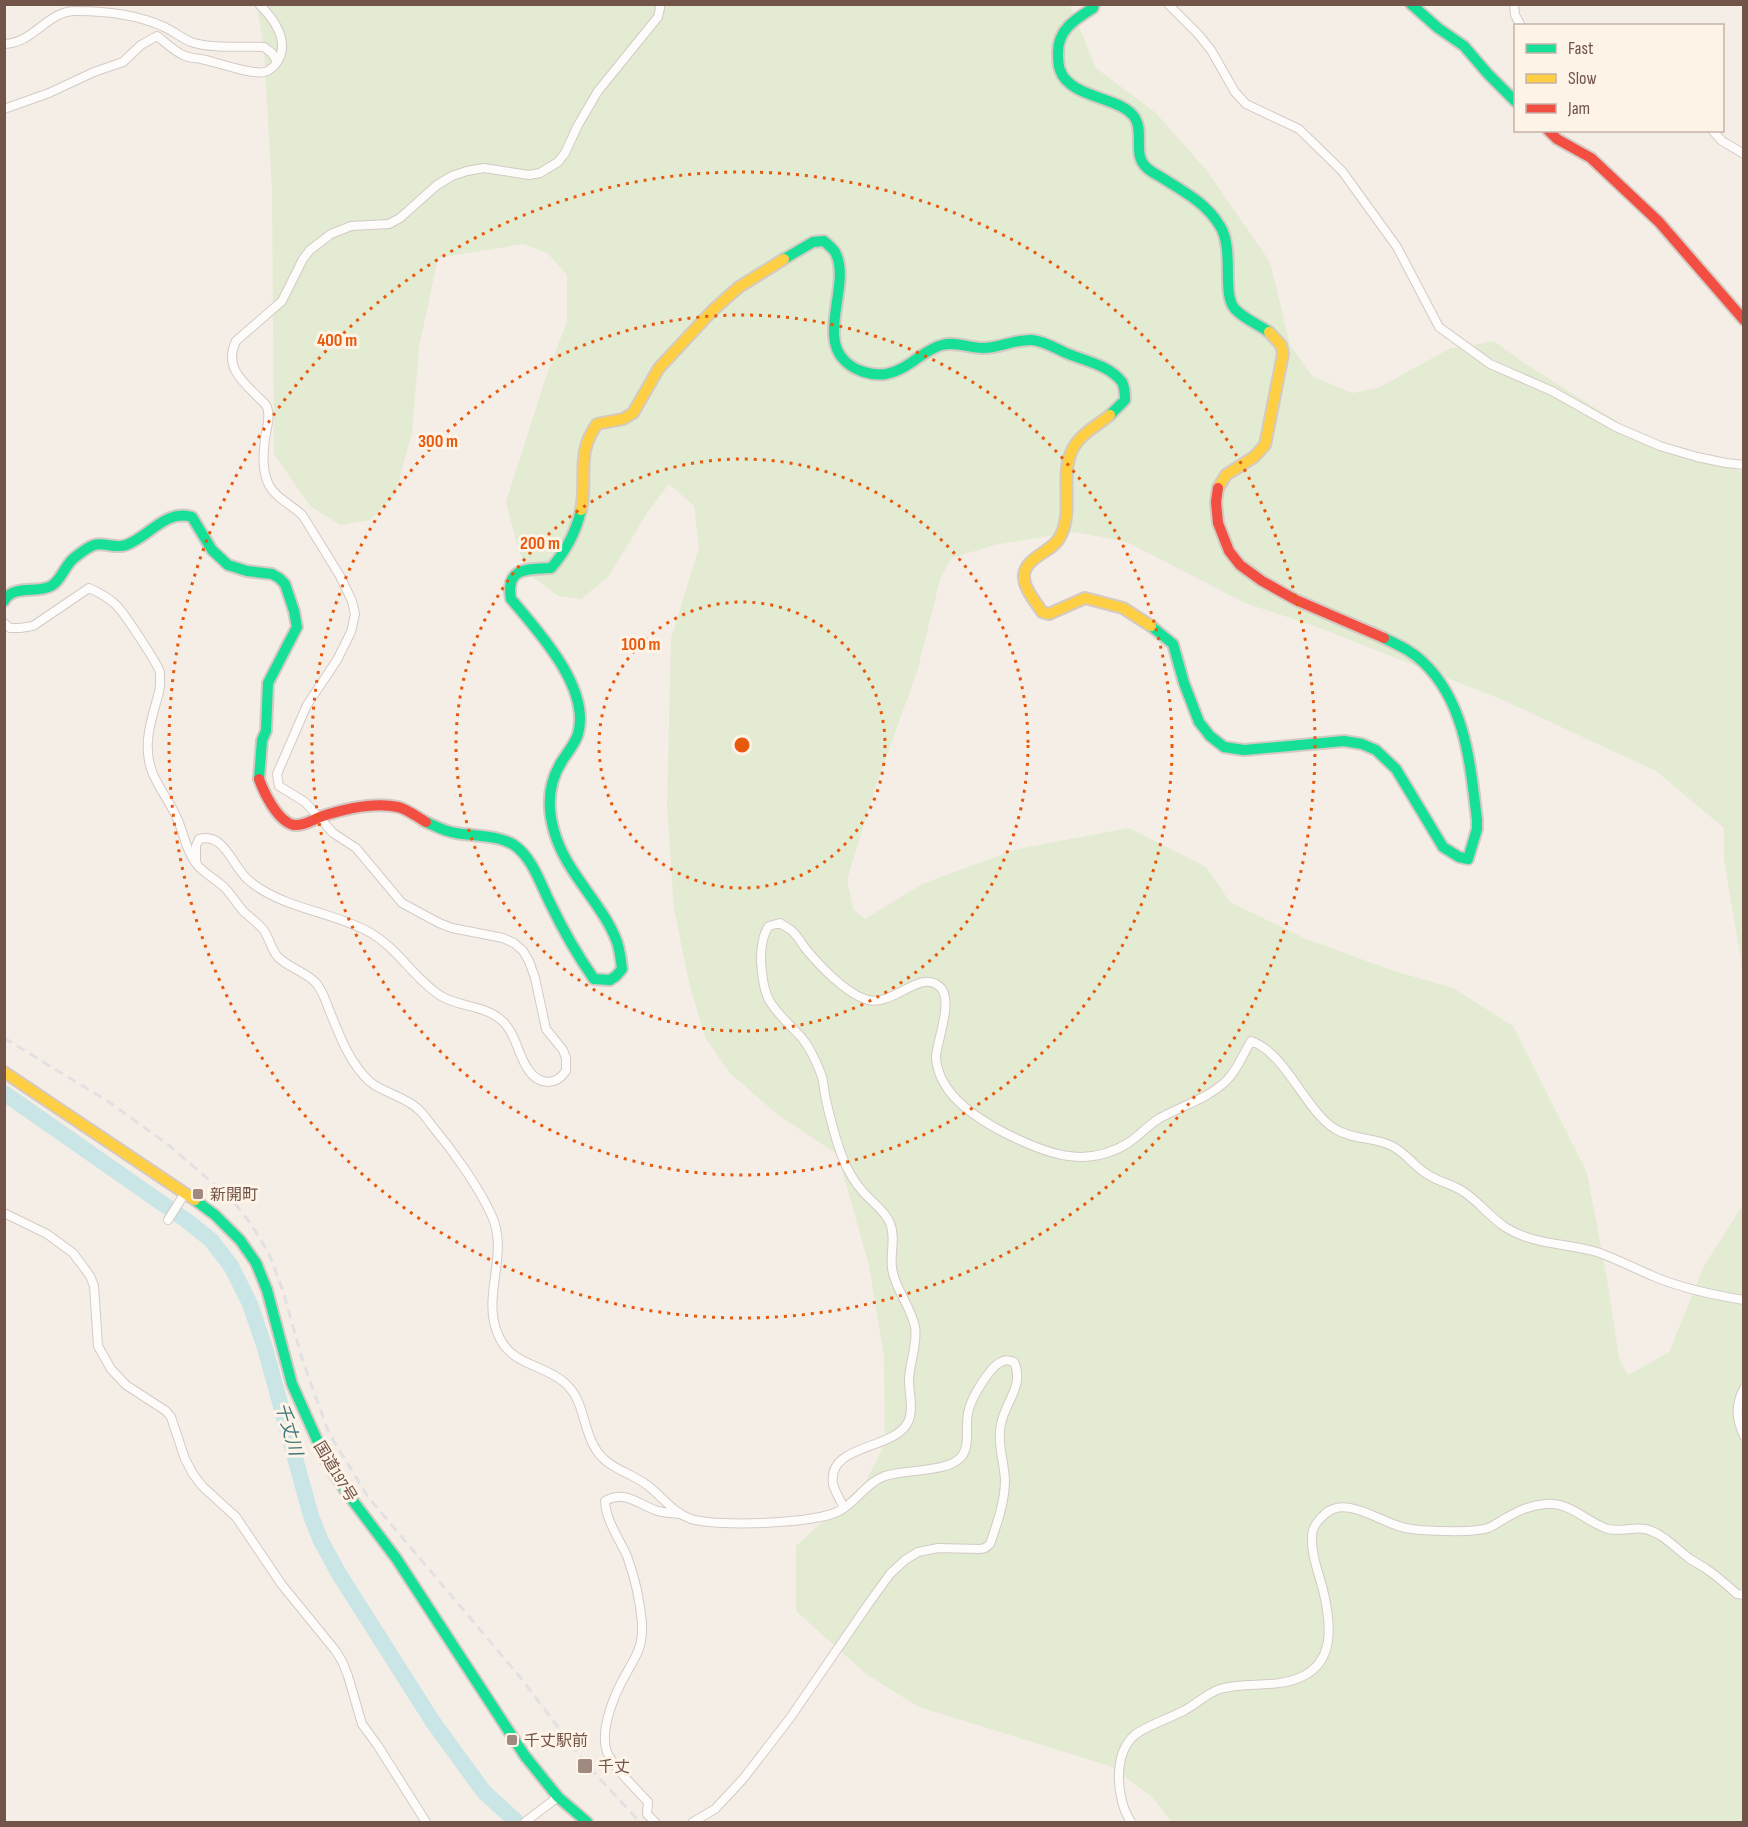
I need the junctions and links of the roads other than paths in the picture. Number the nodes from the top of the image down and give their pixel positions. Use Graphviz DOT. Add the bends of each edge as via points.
graph roads {
  1 [pos="259,4"];
  2 [pos="659,4"];
  3 [pos="1095,4"];
  4 [pos="1168,4"];
  5 [pos="1411,4"];
  6 [pos="1514,4"];
  7 [pos="1520,24"];
  8 [pos="4,44"];
  9 [pos="277,62"];
  10 [pos="1514,101"];
  11 [pos="4,109"];
  12 [pos="1550,132"];
  13 [pos="1714,132"];
  14 [pos="1743,154"];
  15 [pos="1743,320"];
  16 [pos="1743,465"];
  17 [pos="4,601"];
  18 [pos="4,623"];
  19 [pos="320,817"];
  20 [pos="196,864"];
  21 [pos="4,1072"];
  22 [pos="183,1197"];
  23 [pos="4,1213"];
  24 [pos="168,1220"];
  25 [pos="1743,1300"];
  26 [pos="1743,1389"];
  27 [pos="1743,1436"];
  28 [pos="844,1508"];
  29 [pos="681,1514"];
  30 [pos="1743,1595"];
  31 [pos="558,1797"];
  32 [pos="426,1822"];
  33 [pos="525,1822"];
  34 [pos="587,1822"];
  35 [pos="655,1822"];
  36 [pos="693,1822"];
  37 [pos="1131,1822"];
  1 -- 9 [label="street" via="282,37"];
  2 -- 19 [label="street" via="658,17 598,91 558,162 529,175 484,168 467,171 437,185 400,219 388,224 351,226 331,234 303,259 282,301 236,341 232,349 235,372 266,406 269,420 263,462 270,488 303,516 340,576 355,614 351,632 308,705 277,774 279,786"];
  3 -- 19 [label="main road" via="1060,37 1062,76 1073,86 1122,107 1135,117 1140,160 1210,212 1223,230 1233,308 1281,344 1283,354 1267,442 1261,452 1219,482 1216,519 1221,536 1231,555 1258,578 1297,601 1398,645 1433,672 1458,716 1468,757 1477,820 1468,859 1443,847 1410,789 1376,750 1344,741 1244,750 1224,747 1199,722 1173,644 1153,628 1123,608 1085,598 1049,614 1042,612 1024,575 1029,564 1061,537 1068,514 1073,449 1081,438 1120,409 1125,400 1122,383 1094,363 1035,340 981,348 938,346 913,364 882,374 862,372 847,365 840,356 835,335 840,258 824,241 799,249 740,287 659,368 633,413 597,424 586,438 581,510 563,555 551,568 519,569 514,573 511,599 551,648 579,706 578,734 555,773 547,802 560,850 610,927 620,950 622,969 616,978 606,982 594,979 570,943 530,863 514,845 488,836 453,833 399,807 370,805"];
  4 -- 16 [label="street" via="1198,34 1246,104 1299,129 1342,171 1396,247 1439,327 1490,364 1552,391 1616,427 1670,448"];
  5 -- 10 [label="main road" via="1464,46"];
  6 -- 7 [label="street"];
  8 -- 9 [label="street" via="14,44 33,34 64,11 94,11 159,25 200,44 264,47"];
  9 -- 11 [label="street" via="263,72 242,70 184,56 157,36 123,62"];
  12 -- 15 [label="main road" via="1591,158 1659,222"];
  13 -- 14 [label="street"];
  17 -- 19 [label="main road" via="18,591 52,585 72,559 94,545 125,546 169,518 185,515 192,517 215,554 226,564 277,575 286,583 297,627 268,683 266,731 258,776 274,808 289,823 305,824"];
  18 -- 20 [label="street" via="10,628 33,626 89,588 118,606 160,670 161,684 148,731 147,752 151,771"];
  19 -- 20 [label="street" via="333,833 356,848 402,903 439,923 503,938 523,951 535,978 546,1029 566,1058 562,1077 548,1083 540,1080 527,1067 514,1036 501,1019 442,996 370,932 292,904 258,887 213,840 199,839"];
  20 -- 29 [label="street" via="227,890 265,932 281,960 320,986 347,1053 371,1083 418,1109 474,1186 495,1225 498,1256 491,1304 496,1330 506,1348 524,1363 563,1381 582,1408 589,1435 602,1458 646,1484"];
  21 -- 22 [label="main road, 国道197号"];
  22 -- 24 [label="street"];
  22 -- 31 [label="main road, 国道197号" via="221,1221 256,1263 292,1384 326,1460 396,1558 525,1756"];
  23 -- 32 [label="street" via="62,1244 86,1270 94,1286 97,1335 111,1369 126,1385 171,1417 193,1474 236,1517 282,1586 335,1650 348,1676 362,1724"];
  25 -- 28 [label="street" via="1700,1292 1597,1252 1547,1243 1505,1227 1461,1189 1425,1173 1392,1146 1336,1130 1276,1059 1251,1041 1226,1081 1156,1120 1128,1143 1091,1157 1052,1154 1008,1135 972,1113 943,1082 936,1058 945,1008 945,994 939,986 924,981 896,996 879,1000 861,997 828,973 793,932 780,923 769,926 762,939 763,982 769,999 815,1059 846,1165 891,1224 895,1281 915,1328 908,1421 890,1439 841,1460 833,1475 833,1486"];
  26 -- 27 [label="street" via="1736,1408"];
  28 -- 29 [label="street" via="820,1518 771,1523 704,1521"];
  28 -- 36 [label="street" via="865,1487 884,1477 945,1466 960,1458 966,1445 968,1411 977,1391 1000,1362 1014,1362 1018,1384 1005,1411 1000,1434 1005,1483 990,1544 980,1549 938,1548 918,1552 890,1574 790,1719 743,1779 715,1809"];
  29 -- 35 [label="street" via="658,1511 622,1496 605,1501 605,1512 636,1583 642,1624 641,1645 616,1692 605,1727 607,1751 648,1802 647,1814"];
  30 -- 37 [label="street" via="1654,1532 1611,1530 1557,1505 1526,1508 1488,1528 1471,1530 1418,1530 1356,1509 1330,1510 1311,1535 1327,1612 1329,1639 1321,1663 1286,1682 1220,1689 1135,1735 1119,1763 1118,1780 1121,1803"];
  31 -- 33 [label="street"];
  31 -- 34 [label="main road, 国道197号"];
}
